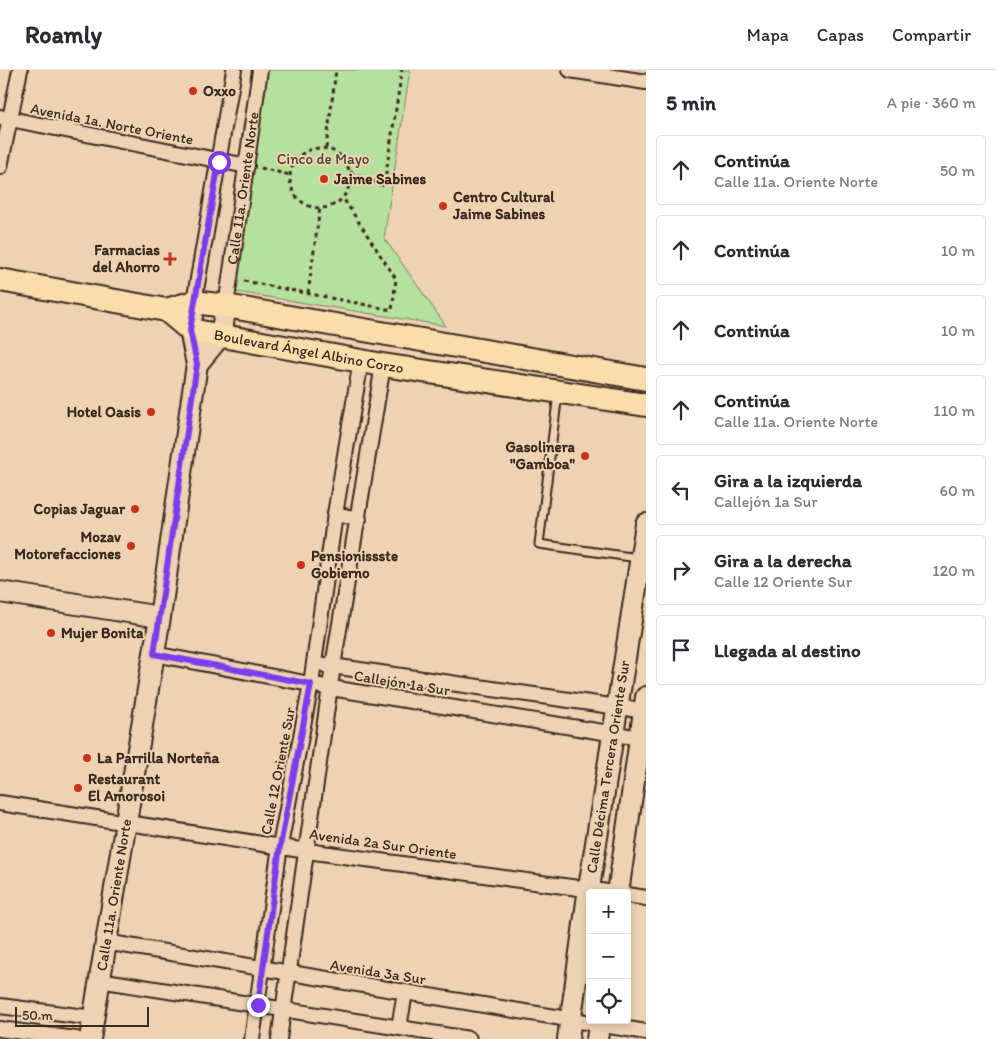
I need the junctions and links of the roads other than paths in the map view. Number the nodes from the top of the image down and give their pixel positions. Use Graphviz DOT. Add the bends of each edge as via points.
graph roads {
  1 [pos="20,70"];
  2 [pos="234,70"];
  3 [pos="260,70"];
  4 [pos="570,70"];
  5 [pos="646,82"];
  6 [pos="6,119"];
  7 [pos="219,162"];
  8 [pos="251,166"];
  9 [pos="0,167"];
  10 [pos="0,280"];
  11 [pos="194,302"];
  12 [pos="226,306"];
  13 [pos="166,310"];
  14 [pos="190,330"];
  15 [pos="221,335"];
  16 [pos="360,361"];
  17 [pos="197,364"];
  18 [pos="383,365"];
  19 [pos="646,379"];
  20 [pos="558,392"];
  21 [pos="646,405"];
  22 [pos="346,455"];
  23 [pos="368,458"];
  24 [pos="335,514"];
  25 [pos="359,519"];
  26 [pos="646,524"];
  27 [pos="644,558"];
  28 [pos="0,592"];
  29 [pos="160,617"];
  30 [pos="154,654"];
  31 [pos="314,662"];
  32 [pos="334,666"];
  33 [pos="311,684"];
  34 [pos="331,688"];
  35 [pos="645,706"];
  36 [pos="618,707"];
  37 [pos="614,734"];
  38 [pos="643,738"];
  39 [pos="0,803"];
  40 [pos="126,822"];
  41 [pos="280,846"];
  42 [pos="307,850"];
  43 [pos="589,888"];
  44 [pos="594,889"];
  45 [pos="617,889"];
  46 [pos="631,896"];
  47 [pos="646,898"];
  48 [pos="105,942"];
  49 [pos="262,968"];
  50 [pos="290,974"];
  51 [pos="99,980"];
  52 [pos="405,993"];
  53 [pos="258,1005"];
  54 [pos="0,1006"];
  55 [pos="284,1009"];
  56 [pos="93,1018"];
  57 [pos="399,1028"];
  58 [pos="599,1028"];
  59 [pos="0,1029"];
  60 [pos="570,1029"];
  61 [pos="646,1032"];
  62 [pos="76,1039"];
  63 [pos="90,1039"];
  64 [pos="252,1039"];
  65 [pos="279,1039"];
  66 [pos="469,1039"];
  1 -- 6 [label="street"];
  2 -- 7 [label="street, Calle 11a. Oriente Norte"];
  3 -- 8 [label="street, Calle 11a. Oriente Norte"];
  4 -- 5 [label="street"];
  6 -- 7 [label="street, Avenida 1a. Norte Oriente"];
  6 -- 9 [label="street"];
  7 -- 8 [label="street, Avenida 1a. Norte Oriente"];
  7 -- 11 [label="street, Calle 11a. Oriente Norte"];
  8 -- 12 [label="street, Calle 11a. Oriente Norte"];
  10 -- 13 [label="main road"];
  11 -- 12 [label="main road, Boulevard Ángel Albino Corzo"];
  11 -- 13 [label="main road, Boulevard Ángel Albino Corzo"];
  11 -- 14 [label="street"];
  12 -- 15 [label="street"];
  12 -- 19 [label="main road, Boulevard Ángel Albino Corzo"];
  13 -- 14 [label="main road"];
  14 -- 15 [label="main road, Boulevard Ángel Albino Corzo"];
  14 -- 17 [label="street"];
  15 -- 16 [label="main road, Boulevard Ángel Albino Corzo"];
  15 -- 17 [label="street"];
  16 -- 18 [label="main road, Boulevard Ángel Albino Corzo"];
  16 -- 22 [label="street, Calle 12 Oriente Sur"];
  17 -- 29 [label="street, Calle 11a. Oriente Norte"];
  18 -- 20 [label="main road, Boulevard Ángel Albino Corzo"];
  18 -- 23 [label="street"];
  20 -- 21 [label="main road, Boulevard Ángel Albino Corzo"];
  20 -- 27 [label="lane" via="539,544"];
  22 -- 23 [label="street"];
  22 -- 24 [label="street, Calle 12 Oriente Sur"];
  23 -- 25 [label="street"];
  24 -- 25 [label="street"];
  24 -- 31 [label="street, Calle 12 Oriente Sur"];
  25 -- 32 [label="street"];
  26 -- 27 [label="street, Calle Décima Tercera Oriente Sur"];
  27 -- 36 [label="street, Calle Décima Tercera Oriente Sur"];
  28 -- 29 [label="street"];
  29 -- 30 [label="street, Calle 11a. Oriente Norte"];
  30 -- 33 [label="street, Callejón 1a Sur"];
  30 -- 40 [label="street, Calle 11a. Oriente Norte"];
  31 -- 32 [label="street, Callejón 1a Sur"];
  31 -- 33 [label="street, Calle 12 Oriente Sur"];
  32 -- 34 [label="street"];
  32 -- 36 [label="street, Callejón 1a Sur"];
  33 -- 34 [label="street, Callejón 1a Sur"];
  33 -- 41 [label="street, Calle 12 Oriente Sur"];
  34 -- 37 [label="street, Callejón 1a Sur"];
  34 -- 42 [label="street"];
  35 -- 36 [label="street, Callejón 1a Sur"];
  35 -- 38 [label="street"];
  36 -- 37 [label="street, Calle Décima Tercera Oriente Sur"];
  37 -- 38 [label="street, Callejón 1a Sur"];
  37 -- 43 [label="street, Calle Décima Tercera Oriente Sur"];
  38 -- 45 [label="street"];
  39 -- 40 [label="street, Avenida 2a Sur Oriente"];
  40 -- 41 [label="street, Avenida 2a Sur Oriente"];
  40 -- 48 [label="street, Calle 11a. Oriente Norte"];
  41 -- 42 [label="street, Avenida 2a Sur Oriente"];
  41 -- 49 [label="street, Calle 12 Oriente Sur"];
  42 -- 43 [label="street, Avenida 2a Sur Oriente"];
  42 -- 50 [label="street"];
  43 -- 44 [label="street, Avenida 2a Sur Oriente"];
  43 -- 60 [label="street, Calle Décima Tercera Oriente Sur"];
  46 -- 47 [label="street"];
  48 -- 49 [label="street, Avenida 3a Sur"];
  48 -- 51 [label="street, Calle 11a. Oriente Norte"];
  49 -- 50 [label="street, Avenida 3a Sur"];
  49 -- 53 [label="street, Calle 12 Oriente Sur"];
  50 -- 52 [label="street, Avenida 3a Sur"];
  50 -- 55 [label="street"];
  51 -- 53 [label="street"];
  51 -- 56 [label="street, Calle 11a. Oriente Norte"];
  52 -- 57 [label="street"];
  52 -- 60 [label="street, Avenida 3a Sur"];
  53 -- 55 [label="street"];
  53 -- 64 [label="street, Calle 12 Oriente Sur"];
  54 -- 56 [label="street"];
  55 -- 57 [label="street"];
  55 -- 65 [label="street"];
  56 -- 63 [label="street, Calle 11a. Oriente Norte"];
  57 -- 66 [label="street"];
  58 -- 60 [label="street, Avenida 3a Sur"];
  58 -- 61 [label="street, Avenida 3a Sur"];
  59 -- 62 [label="street"];
}
